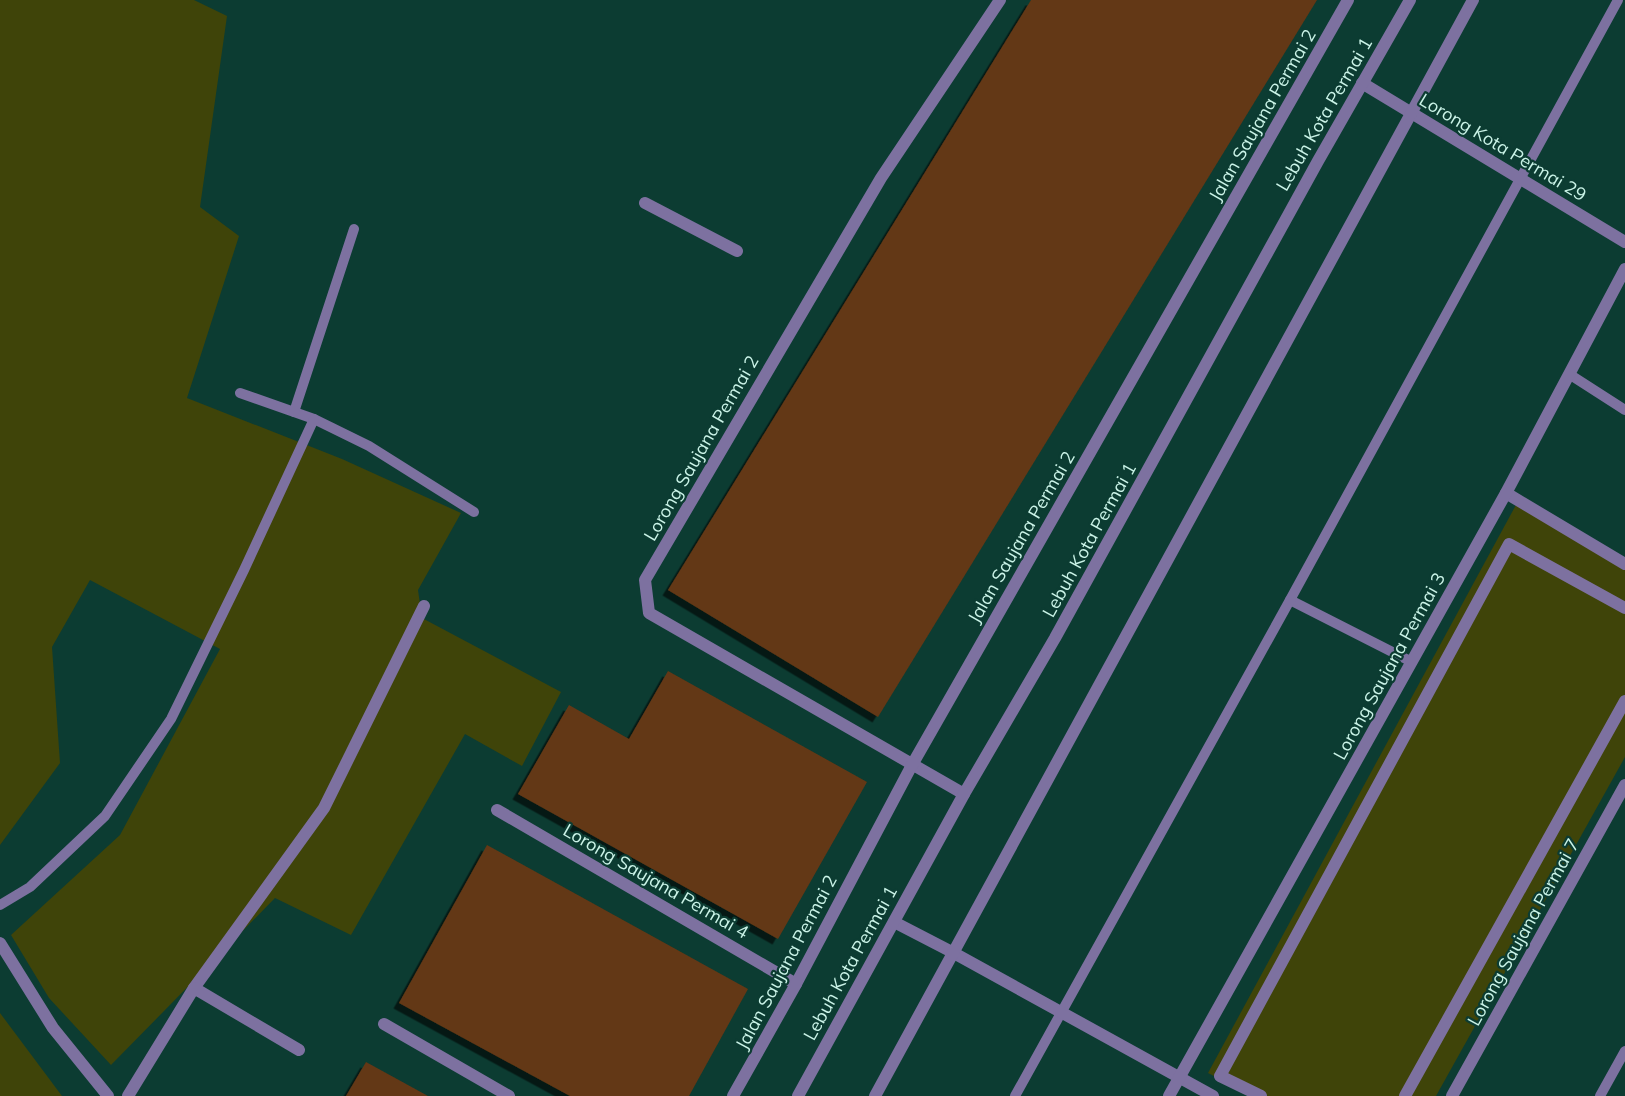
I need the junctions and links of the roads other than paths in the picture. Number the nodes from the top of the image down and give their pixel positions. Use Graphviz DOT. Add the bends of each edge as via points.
graph roads {
  1 [pos="1000,0"];
  2 [pos="1348,0"];
  3 [pos="1410,0"];
  4 [pos="1473,0"];
  5 [pos="1618,0"];
  6 [pos="1362,83"];
  7 [pos="1411,112"];
  8 [pos="1520,178"];
  9 [pos="645,203"];
  10 [pos="354,229"];
  11 [pos="1625,242"];
  12 [pos="737,251"];
  13 [pos="1625,269"];
  14 [pos="1569,374"];
  15 [pos="240,393"];
  16 [pos="1625,410"];
  17 [pos="294,412"];
  18 [pos="314,419"];
  19 [pos="1506,493"];
  20 [pos="474,512"];
  21 [pos="1625,564"];
  22 [pos="1290,600"];
  23 [pos="424,606"];
  24 [pos="1625,608"];
  25 [pos="1412,662"];
  26 [pos="1625,701"];
  27 [pos="912,765"];
  28 [pos="1625,785"];
  29 [pos="964,794"];
  30 [pos="497,810"];
  31 [pos="0,905"];
  32 [pos="894,922"];
  33 [pos="0,943"];
  34 [pos="952,952"];
  35 [pos="796,984"];
  36 [pos="194,988"];
  37 [pos="1060,1012"];
  38 [pos="384,1024"];
  39 [pos="299,1050"];
  40 [pos="1625,1051"];
  41 [pos="1179,1078"];
  42 [pos="108,1096"];
  43 [pos="128,1096"];
  44 [pos="509,1096"];
  45 [pos="733,1096"];
  46 [pos="798,1096"];
  47 [pos="875,1096"];
  48 [pos="1015,1096"];
  49 [pos="1169,1096"];
  50 [pos="1213,1096"];
  51 [pos="1261,1096"];
  52 [pos="1405,1096"];
  53 [pos="1452,1096"];
  54 [pos="1600,1096"];
  1 -- 27 [label="street, Lorong Saujana Permai 2" via="881,178 645,580 649,613"];
  2 -- 27 [label="street, Jalan Saujana Permai 2"];
  3 -- 6 [label="street, Lebuh Kota Permai 1"];
  4 -- 7 [label="street"];
  5 -- 8 [label="lane"];
  6 -- 7 [label="street, Lorong Kota Permai 29"];
  6 -- 29 [label="street, Lebuh Kota Permai 1" via="1055,638"];
  7 -- 8 [label="street, Lorong Kota Permai 29"];
  7 -- 34 [label="street"];
  8 -- 11 [label="street, Lorong Kota Permai 29"];
  8 -- 22 [label="lane"];
  9 -- 12 [label="street"];
  10 -- 17 [label="lane"];
  13 -- 14 [label="street, Lorong Saujana Permai 3"];
  14 -- 16 [label="lane"];
  14 -- 19 [label="street, Lorong Saujana Permai 3"];
  15 -- 17 [label="lane"];
  17 -- 18 [label="lane"];
  18 -- 20 [label="lane" via="369,446"];
  18 -- 31 [label="lane" via="171,719 105,816 30,887"];
  19 -- 21 [label="street"];
  19 -- 25 [label="street, Lorong Saujana Permai 3"];
  22 -- 25 [label="lane"];
  22 -- 37 [label="lane"];
  23 -- 36 [label="street" via="324,808"];
  24 -- 51 [label="street" via="1509,544 1220,1076"];
  25 -- 41 [label="street, Lorong Saujana Permai 3"];
  26 -- 52 [label="street"];
  27 -- 29 [label="street, Lorong Saujana Permai 2"];
  27 -- 35 [label="street, Jalan Saujana Permai 2"];
  28 -- 53 [label="street, Lorong Saujana Permai 7"];
  29 -- 32 [label="street, Lebuh Kota Permai 1"];
  30 -- 35 [label="street, Lorong Saujana Permai 4"];
  32 -- 34 [label="street"];
  32 -- 46 [label="street, Lebuh Kota Permai 1"];
  33 -- 42 [label="street" via="53,1028"];
  34 -- 37 [label="street"];
  34 -- 47 [label="street"];
  35 -- 45 [label="street, Jalan Saujana Permai 2"];
  36 -- 39 [label="street"];
  36 -- 43 [label="street"];
  37 -- 41 [label="street"];
  37 -- 48 [label="lane"];
  38 -- 44 [label="street"];
  40 -- 54 [label="lane"];
  41 -- 49 [label="street, Lorong Saujana Permai 3"];
  41 -- 50 [label="street"];
}
